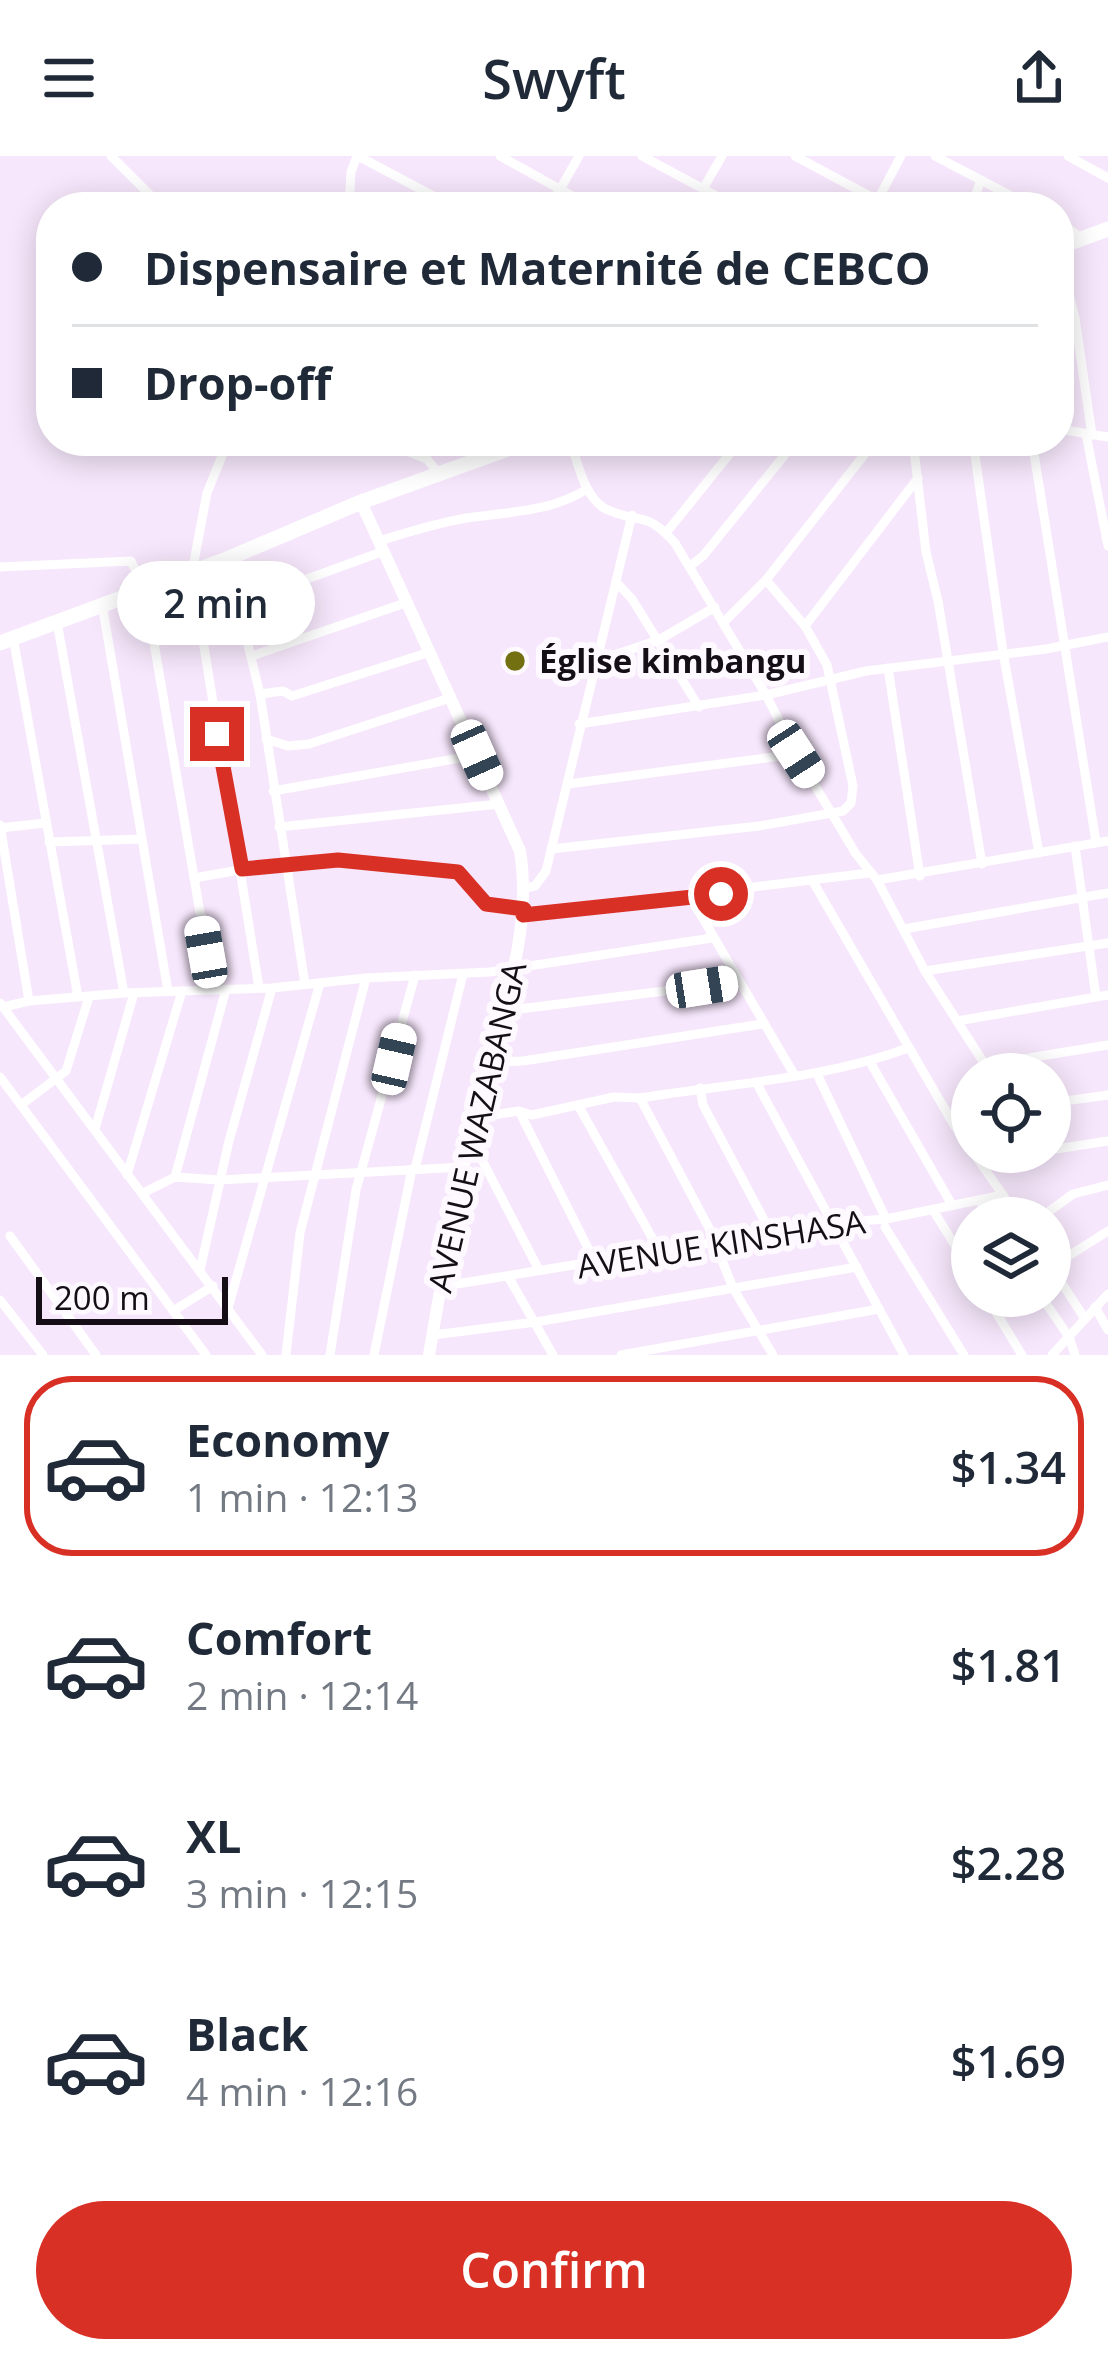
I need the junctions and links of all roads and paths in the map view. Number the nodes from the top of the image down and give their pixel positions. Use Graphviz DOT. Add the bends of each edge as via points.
graph roads {
  1 [pos="111,156"];
  2 [pos="121,156"];
  3 [pos="357,156"];
  4 [pos="500,156"];
  5 [pos="579,156"];
  6 [pos="642,156"];
  7 [pos="722,156"];
  8 [pos="795,156"];
  9 [pos="901,156"];
  10 [pos="935,156"];
  11 [pos="1068,156"];
  12 [pos="132,176"];
  13 [pos="1108,178"];
  14 [pos="981,180"];
  15 [pos="703,188"];
  16 [pos="560,189"];
  17 [pos="147,192"];
  18 [pos="350,192"];
  19 [pos="425,192"];
  20 [pos="558,192"];
  21 [pos="565,192"];
  22 [pos="710,192"];
  23 [pos="856,192"];
  24 [pos="882,192"];
  25 [pos="977,192"];
  26 [pos="1004,192"];
  27 [pos="1108,229"];
  28 [pos="1074,232"];
  29 [pos="1082,238"];
  30 [pos="1074,243"];
  31 [pos="1074,314"];
  32 [pos="1074,432"];
  33 [pos="1089,435"];
  34 [pos="1108,437"];
  35 [pos="222,456"];
  36 [pos="419,456"];
  37 [pos="482,456"];
  38 [pos="575,456"];
  39 [pos="728,456"];
  40 [pos="784,456"];
  41 [pos="863,456"];
  42 [pos="916,456"];
  43 [pos="975,456"];
  44 [pos="1034,456"];
  45 [pos="440,474"];
  46 [pos="919,477"];
  47 [pos="587,489"];
  48 [pos="361,502"];
  49 [pos="632,515"];
  50 [pos="666,533"];
  51 [pos="381,546"];
  52 [pos="1108,546"];
  53 [pos="227,559"];
  54 [pos="690,566"];
  55 [pos="0,567"];
  56 [pos="191,572"];
  57 [pos="766,580"];
  58 [pos="616,582"];
  59 [pos="145,590"];
  60 [pos="408,602"];
  61 [pos="241,603"];
  62 [pos="102,604"];
  63 [pos="715,607"];
  64 [pos="57,622"];
  65 [pos="724,622"];
  66 [pos="806,626"];
  67 [pos="1108,637"];
  68 [pos="6,640"];
  69 [pos="659,640"];
  70 [pos="1063,645"];
  71 [pos="430,652"];
  72 [pos="1004,652"];
  73 [pos="252,656"];
  74 [pos="599,660"];
  75 [pos="946,662"];
  76 [pos="888,668"];
  77 [pos="830,681"];
  78 [pos="260,694"];
  79 [pos="766,695"];
  80 [pos="450,698"];
  81 [pos="699,707"];
  82 [pos="580,724"];
  83 [pos="266,739"];
  84 [pos="796,754"];
  85 [pos="477,755"];
  86 [pos="568,784"];
  87 [pos="273,791"];
  88 [pos="499,804"];
  89 [pos="833,813"];
  90 [pos="45,823"];
  91 [pos="0,826"];
  92 [pos="279,827"];
  93 [pos="142,838"];
  94 [pos="95,840"];
  95 [pos="50,842"];
  96 [pos="1102,842"];
  97 [pos="1075,846"];
  98 [pos="551,849"];
  99 [pos="1039,854"];
  100 [pos="285,862"];
  101 [pos="982,864"];
  102 [pos="242,869"];
  103 [pos="873,876"];
  104 [pos="920,876"];
  105 [pos="194,878"];
  106 [pos="812,880"];
  107 [pos="525,888"];
  108 [pos="1108,892"];
  109 [pos="1084,896"];
  110 [pos="691,898"];
  111 [pos="523,912"];
  112 [pos="904,929"];
  113 [pos="712,938"];
  114 [pos="1108,943"];
  115 [pos="1089,946"];
  116 [pos="514,968"];
  117 [pos="925,970"];
  118 [pos="463,974"];
  119 [pos="415,975"];
  120 [pos="366,978"];
  121 [pos="738,982"];
  122 [pos="320,983"];
  123 [pos="305,984"];
  124 [pos="226,988"];
  125 [pos="259,988"];
  126 [pos="272,988"];
  127 [pos="212,989"];
  128 [pos="167,991"];
  129 [pos="182,991"];
  130 [pos="129,993"];
  131 [pos="1102,996"];
  132 [pos="84,997"];
  133 [pos="29,1001"];
  134 [pos="2,1005"];
  135 [pos="503,1011"];
  136 [pos="957,1021"];
  137 [pos="762,1024"];
  138 [pos="1108,1045"];
  139 [pos="908,1048"];
  140 [pos="978,1053"];
  141 [pos="1070,1053"];
  142 [pos="489,1062"];
  143 [pos="870,1062"];
  144 [pos="817,1074"];
  145 [pos="795,1076"];
  146 [pos="0,1077"];
  147 [pos="59,1081"];
  148 [pos="756,1082"];
  149 [pos="700,1088"];
  150 [pos="1108,1095"];
  151 [pos="640,1098"];
  152 [pos="1071,1100"];
  153 [pos="21,1105"];
  154 [pos="578,1105"];
  155 [pos="519,1111"];
  156 [pos="473,1118"];
  157 [pos="95,1129"];
  158 [pos="470,1137"];
  159 [pos="1108,1141"];
  160 [pos="1071,1147"];
  161 [pos="464,1167"];
  162 [pos="413,1169"];
  163 [pos="363,1172"];
  164 [pos="314,1173"];
  165 [pos="128,1174"];
  166 [pos="266,1176"];
  167 [pos="175,1177"];
  168 [pos="220,1180"];
  169 [pos="1108,1185"];
  170 [pos="142,1193"];
  171 [pos="1003,1196"];
  172 [pos="997,1197"];
  173 [pos="1069,1197"];
  174 [pos="951,1203"];
  175 [pos="951,1205"];
  176 [pos="933,1210"];
  177 [pos="833,1223"];
  178 [pos="885,1223"];
  179 [pos="1108,1231"];
  180 [pos="771,1233"];
  181 [pos="10,1236"];
  182 [pos="951,1239"];
  183 [pos="715,1244"];
  184 [pos="660,1252"];
  185 [pos="1071,1253"];
  186 [pos="595,1262"];
  187 [pos="857,1267"];
  188 [pos="200,1270"];
  189 [pos="539,1270"];
  190 [pos="509,1278"];
  191 [pos="212,1286"];
  192 [pos="438,1287"];
  193 [pos="733,1288"];
  194 [pos="1108,1294"];
  195 [pos="1071,1298"];
  196 [pos="0,1300"];
  197 [pos="1096,1307"];
  198 [pos="228,1308"];
  199 [pos="879,1309"];
  200 [pos="173,1311"];
  201 [pos="999,1317"];
  202 [pos="1055,1317"];
  203 [pos="1085,1319"];
  204 [pos="536,1322"];
  205 [pos="1108,1330"];
  206 [pos="756,1331"];
  207 [pos="433,1335"];
  208 [pos="1069,1337"];
  209 [pos="903,1353"];
  210 [pos="43,1355"];
  211 [pos="96,1355"];
  212 [pos="206,1355"];
  213 [pos="262,1355"];
  214 [pos="286,1355"];
  215 [pos="330,1355"];
  216 [pos="374,1355"];
  217 [pos="429,1355"];
  218 [pos="553,1355"];
  219 [pos="622,1355"];
  220 [pos="773,1355"];
  221 [pos="886,1355"];
  222 [pos="964,1355"];
  223 [pos="1022,1355"];
  224 [pos="1052,1355"];
  225 [pos="1075,1355"];
  1 -- 12 [label="street"];
  2 -- 12 [label="street"];
  3 -- 18 [label="street"];
  3 -- 19 [label="street"];
  4 -- 16 [label="street"];
  5 -- 16 [label="street"];
  6 -- 15 [label="street"];
  7 -- 15 [label="street"];
  8 -- 23 [label="street"];
  9 -- 24 [label="street"];
  10 -- 14 [label="street"];
  11 -- 13 [label="street"];
  12 -- 17 [label="street"];
  14 -- 25 [label="street"];
  14 -- 26 [label="street"];
  15 -- 22 [label="street"];
  16 -- 20 [label="street"];
  16 -- 21 [label="street"];
  27 -- 29 [label="highway"];
  28 -- 29 [label="street"];
  29 -- 30 [label="highway"];
  31 -- 33 [label="street"];
  32 -- 33 [label="street"];
  33 -- 34 [label="street"];
  33 -- 52 [label="street"];
  35 -- 56 [label="street"];
  36 -- 45 [label="street"];
  37 -- 45 [label="highway"];
  38 -- 47 [label="street"];
  39 -- 50 [label="street"];
  40 -- 54 [label="street"];
  41 -- 57 [label="street"];
  42 -- 46 [label="street"];
  43 -- 72 [label="street"];
  44 -- 70 [label="street"];
  45 -- 48 [label="highway"];
  46 -- 66 [label="street"];
  46 -- 75 [label="street"];
  47 -- 49 [label="street" via="606,509"];
  47 -- 51 [label="street"];
  48 -- 51 [label="main road, AVENUE WAZABANGA"];
  48 -- 53 [label="highway"];
  49 -- 50 [label="street"];
  49 -- 58 [label="street"];
  50 -- 54 [label="street"];
  51 -- 60 [label="main road, AVENUE WAZABANGA"];
  51 -- 61 [label="street"];
  53 -- 56 [label="highway"];
  53 -- 61 [label="street"];
  54 -- 63 [label="street"];
  55 -- 59 [label="street" via="131,561"];
  56 -- 59 [label="highway"];
  56 -- 102 [label="street"];
  57 -- 65 [label="street"];
  57 -- 66 [label="street"];
  58 -- 69 [label="street"];
  58 -- 74 [label="street"];
  59 -- 62 [label="highway"];
  59 -- 105 [label="street"];
  60 -- 71 [label="main road, AVENUE WAZABANGA"];
  60 -- 73 [label="street"];
  61 -- 73 [label="street"];
  62 -- 64 [label="highway"];
  62 -- 93 [label="street"];
  63 -- 65 [label="street"];
  63 -- 69 [label="street"];
  64 -- 68 [label="highway"];
  64 -- 94 [label="street"];
  65 -- 79 [label="street"];
  66 -- 77 [label="street"];
  67 -- 70 [label="street"];
  68 -- 90 [label="street"];
  69 -- 74 [label="street"];
  69 -- 81 [label="street"];
  70 -- 72 [label="street"];
  70 -- 96 [label="street"];
  71 -- 78 [label="street" via="292,696"];
  71 -- 80 [label="main road, AVENUE WAZABANGA"];
  72 -- 75 [label="street"];
  72 -- 99 [label="street"];
  73 -- 78 [label="street"];
  74 -- 82 [label="street"];
  75 -- 76 [label="street"];
  75 -- 101 [label="street"];
  76 -- 77 [label="street"];
  76 -- 104 [label="street"];
  77 -- 79 [label="street"];
  77 -- 89 [label="street" via="854,795"];
  78 -- 83 [label="street"];
  79 -- 81 [label="street"];
  79 -- 84 [label="street"];
  80 -- 83 [label="street" via="309,745"];
  80 -- 85 [label="main road, AVENUE WAZABANGA"];
  81 -- 82 [label="street"];
  82 -- 86 [label="street"];
  83 -- 87 [label="street"];
  84 -- 86 [label="street"];
  84 -- 89 [label="street"];
  85 -- 87 [label="street"];
  85 -- 88 [label="main road, AVENUE WAZABANGA"];
  86 -- 98 [label="street"];
  87 -- 92 [label="street"];
  88 -- 92 [label="street"];
  88 -- 107 [label="main road, AVENUE WAZABANGA" via="520,851"];
  89 -- 98 [label="street"];
  89 -- 103 [label="street"];
  90 -- 91 [label="street"];
  90 -- 95 [label="street"];
  91 -- 133 [label="street"];
  92 -- 100 [label="street"];
  93 -- 94 [label="street"];
  93 -- 128 [label="street"];
  94 -- 95 [label="street"];
  94 -- 130 [label="street"];
  95 -- 132 [label="street"];
  96 -- 97 [label="street"];
  97 -- 99 [label="street"];
  97 -- 109 [label="street"];
  98 -- 107 [label="street" via="542,880"];
  99 -- 101 [label="street"];
  100 -- 102 [label="street"];
  100 -- 111 [label="street" via="458,872 486,904"];
  100 -- 123 [label="street"];
  101 -- 104 [label="street"];
  102 -- 105 [label="street"];
  102 -- 125 [label="street"];
  103 -- 104 [label="street"];
  103 -- 106 [label="street"];
  103 -- 112 [label="street"];
  105 -- 127 [label="street"];
  106 -- 110 [label="street"];
  106 -- 139 [label="street"];
  107 -- 111 [label="main road, AVENUE WAZABANGA"];
  108 -- 109 [label="street"];
  109 -- 112 [label="street"];
  109 -- 115 [label="street"];
  110 -- 111 [label="street"];
  110 -- 113 [label="street"];
  111 -- 116 [label="main road, AVENUE WAZABANGA"];
  112 -- 117 [label="street"];
  113 -- 116 [label="street"];
  113 -- 121 [label="street"];
  114 -- 115 [label="street"];
  115 -- 117 [label="street"];
  115 -- 131 [label="street"];
  116 -- 118 [label="street"];
  116 -- 135 [label="main road, AVENUE WAZABANGA"];
  117 -- 136 [label="street"];
  118 -- 119 [label="street"];
  118 -- 162 [label="street"];
  119 -- 120 [label="street"];
  119 -- 163 [label="street"];
  120 -- 122 [label="street"];
  120 -- 164 [label="street"];
  121 -- 135 [label="street"];
  121 -- 137 [label="street"];
  122 -- 123 [label="street"];
  122 -- 166 [label="street"];
  123 -- 126 [label="street"];
  124 -- 125 [label="street"];
  124 -- 127 [label="street"];
  124 -- 167 [label="street"];
  125 -- 126 [label="street"];
  126 -- 168 [label="street"];
  127 -- 129 [label="street"];
  128 -- 129 [label="street"];
  128 -- 130 [label="street"];
  129 -- 165 [label="street"];
  130 -- 132 [label="street"];
  130 -- 157 [label="street"];
  131 -- 136 [label="street"];
  132 -- 133 [label="street"];
  132 -- 147 [label="street"];
  133 -- 134 [label="street"];
  134 -- 147 [label="street"];
  135 -- 142 [label="main road, AVENUE WAZABANGA"];
  136 -- 140 [label="street"];
  137 -- 142 [label="street"];
  137 -- 145 [label="street"];
  138 -- 141 [label="street"];
  139 -- 143 [label="street"];
  139 -- 171 [label="street"];
  142 -- 156 [label="main road, AVENUE WAZABANGA"];
  143 -- 144 [label="street"];
  143 -- 174 [label="street"];
  144 -- 145 [label="street"];
  144 -- 178 [label="street"];
  145 -- 148 [label="street"];
  146 -- 153 [label="street"];
  147 -- 153 [label="street"];
  147 -- 157 [label="street"];
  148 -- 149 [label="street"];
  148 -- 177 [label="street"];
  149 -- 151 [label="street"];
  149 -- 180 [label="street"];
  150 -- 152 [label="street"];
  151 -- 154 [label="street"];
  151 -- 183 [label="street"];
  153 -- 200 [label="street"];
  154 -- 155 [label="street"];
  154 -- 184 [label="street"];
  155 -- 156 [label="street"];
  155 -- 186 [label="street"];
  156 -- 158 [label="main road, AVENUE WAZABANGA"];
  157 -- 165 [label="street"];
  158 -- 161 [label="main road, AVENUE WAZABANGA"];
  158 -- 189 [label="street"];
  159 -- 160 [label="street"];
  161 -- 162 [label="street"];
  161 -- 192 [label="main road, AVENUE WAZABANGA"];
  162 -- 163 [label="street"];
  162 -- 216 [label="street"];
  163 -- 164 [label="street"];
  163 -- 215 [label="street"];
  164 -- 166 [label="street"];
  164 -- 214 [label="street"];
  165 -- 170 [label="street"];
  166 -- 168 [label="street"];
  166 -- 198 [label="street"];
  167 -- 168 [label="street"];
  167 -- 170 [label="street"];
  168 -- 188 [label="street"];
  169 -- 173 [label="street"];
  170 -- 188 [label="street"];
  171 -- 172 [label="street, AVENUE KINSHASA"];
  175 -- 176 [label="street, AVENUE KINSHASA"];
  176 -- 178 [label="street, AVENUE KINSHASA"];
  176 -- 182 [label="street"];
  177 -- 178 [label="street, AVENUE KINSHASA"];
  177 -- 180 [label="street, AVENUE KINSHASA"];
  177 -- 187 [label="street"];
  178 -- 222 [label="street"];
  179 -- 185 [label="street"];
  180 -- 183 [label="street, AVENUE KINSHASA"];
  181 -- 211 [label="street"];
  183 -- 184 [label="street, AVENUE KINSHASA"];
  183 -- 193 [label="street"];
  184 -- 186 [label="street, AVENUE KINSHASA"];
  186 -- 189 [label="street, AVENUE KINSHASA"];
  187 -- 193 [label="street"];
  187 -- 199 [label="street"];
  188 -- 191 [label="street"];
  189 -- 190 [label="street, AVENUE KINSHASA"];
  190 -- 192 [label="street, AVENUE KINSHASA"];
  190 -- 204 [label="street"];
  191 -- 198 [label="street"];
  191 -- 200 [label="street"];
  192 -- 207 [label="main road, AVENUE WAZABANGA"];
  193 -- 204 [label="street"];
  193 -- 206 [label="street"];
  194 -- 197 [label="street"];
  195 -- 203 [label="street"];
  196 -- 210 [label="street"];
  197 -- 203 [label="street"];
  197 -- 205 [label="street"];
  198 -- 213 [label="street"];
  199 -- 206 [label="street"];
  199 -- 209 [label="street"];
  200 -- 212 [label="street"];
  201 -- 223 [label="street"];
  202 -- 208 [label="street"];
  203 -- 208 [label="street"];
  204 -- 207 [label="street"];
  204 -- 218 [label="street"];
  206 -- 219 [label="street"];
  206 -- 220 [label="street"];
  207 -- 217 [label="main road, AVENUE WAZABANGA"];
  208 -- 224 [label="street"];
  208 -- 225 [label="street"];
  209 -- 221 [label="street"];
}
